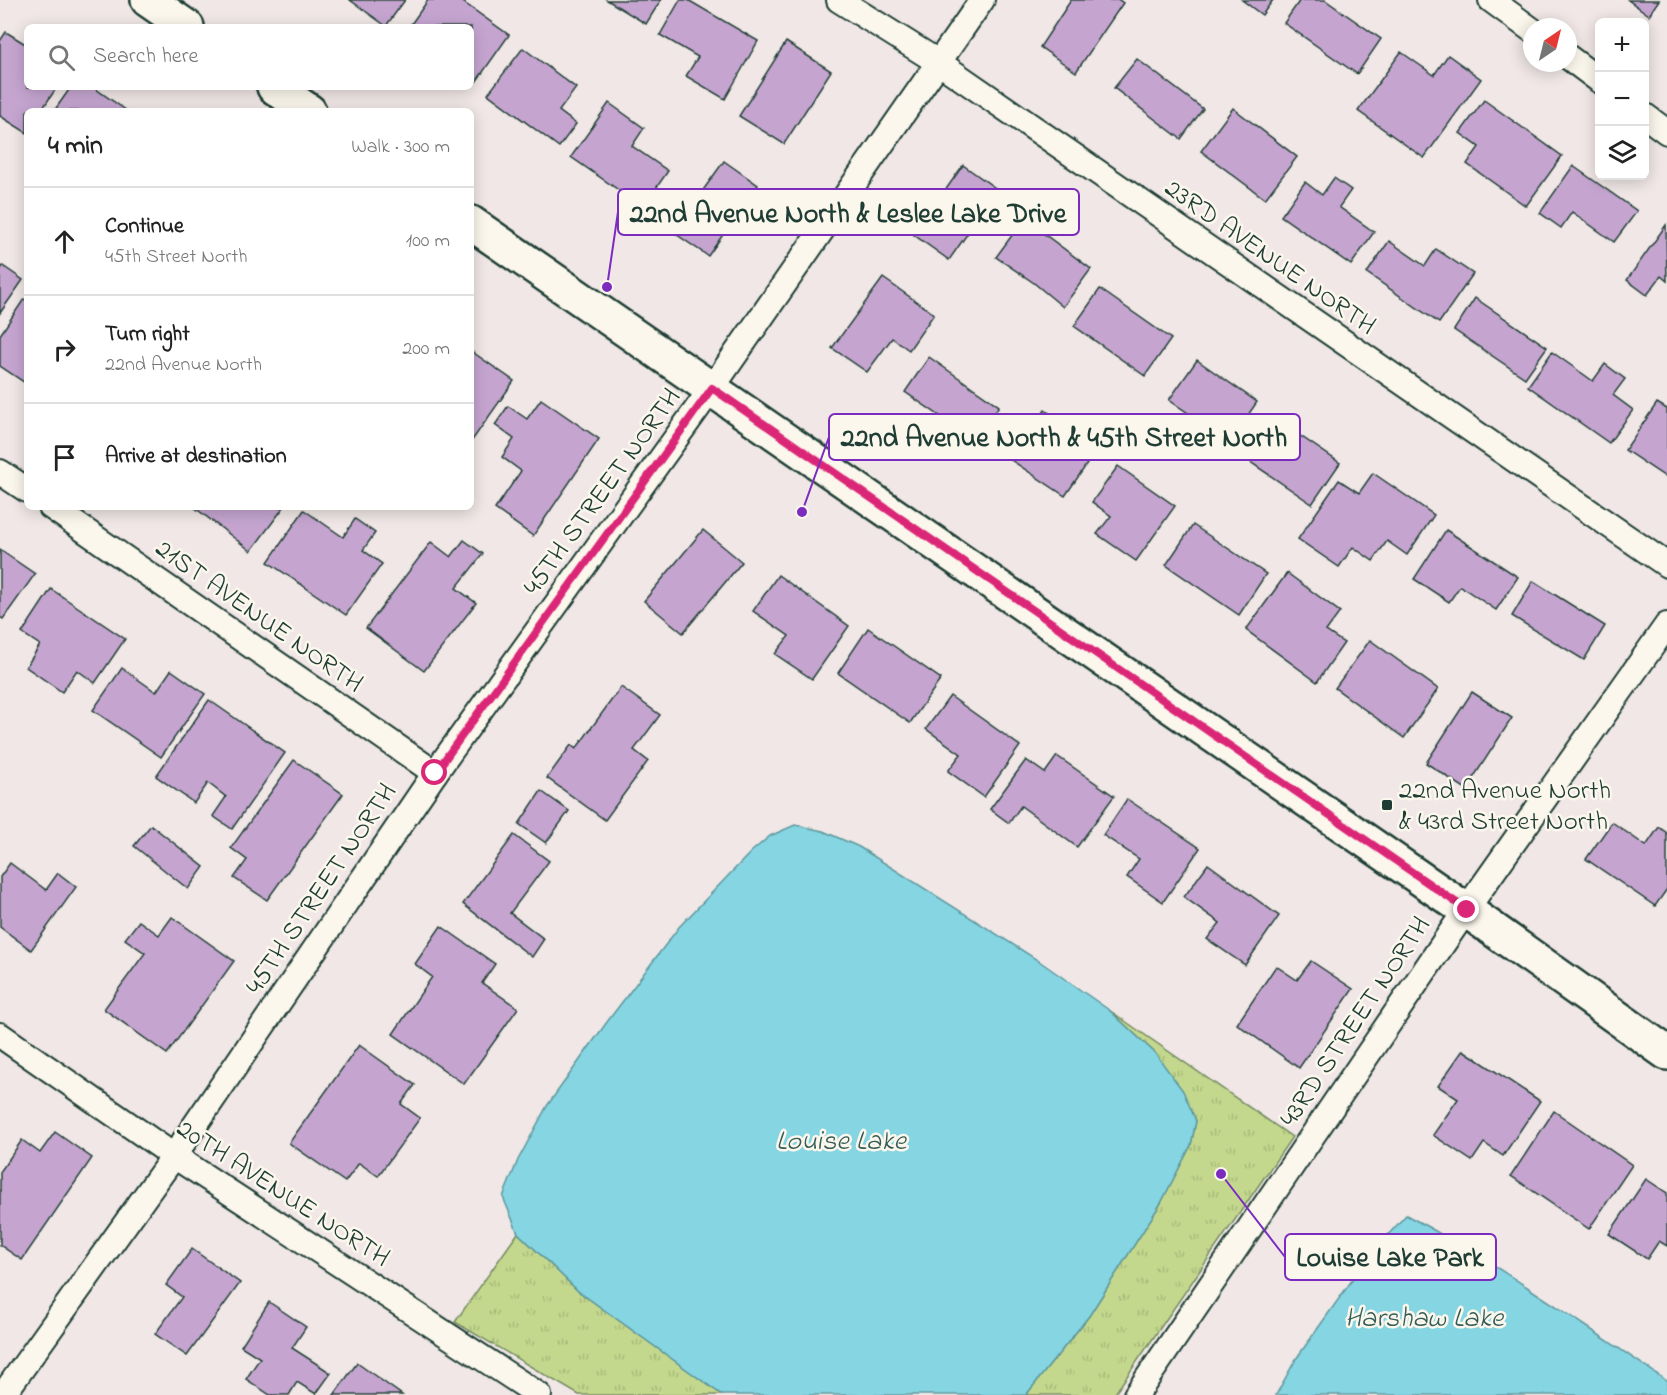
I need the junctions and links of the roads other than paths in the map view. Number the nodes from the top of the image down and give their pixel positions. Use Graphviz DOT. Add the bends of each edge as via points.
graph roads {
  1 [pos="148,0"];
  2 [pos="839,0"];
  3 [pos="982,0"];
  4 [pos="1491,0"];
  5 [pos="1523,23"];
  6 [pos="183,24"];
  7 [pos="938,62"];
  8 [pos="1577,64"];
  9 [pos="1595,78"];
  10 [pos="278,90"];
  11 [pos="305,108"];
  12 [pos="1649,119"];
  13 [pos="1667,132"];
  14 [pos="474,225"];
  15 [pos="712,388"];
  16 [pos="0,472"];
  17 [pos="24,488"];
  18 [pos="55,510"];
  19 [pos="1667,565"];
  20 [pos="1667,625"];
  21 [pos="435,773"];
  22 [pos="1467,910"];
  23 [pos="0,1035"];
  24 [pos="1667,1053"];
  25 [pos="174,1156"];
  26 [pos="3,1395"];
  27 [pos="539,1395"];
  28 [pos="1136,1395"];
  1 -- 6 [label="main road"];
  2 -- 7 [label="street, 23RD AVENUE NORTH"];
  3 -- 7 [label="street, 45TH STREET NORTH"];
  4 -- 5 [label="street"];
  7 -- 15 [label="street, 45TH STREET NORTH"];
  7 -- 19 [label="street, 23RD AVENUE NORTH"];
  8 -- 9 [label="street"];
  10 -- 11 [label="main road"];
  12 -- 13 [label="street"];
  14 -- 15 [label="main road"];
  15 -- 21 [label="street, 45TH STREET NORTH"];
  15 -- 22 [label="main road"];
  16 -- 17 [label="street"];
  18 -- 21 [label="street, 21ST AVENUE NORTH"];
  20 -- 22 [label="street, 43RD STREET NORTH"];
  21 -- 25 [label="street, 45TH STREET NORTH"];
  22 -- 24 [label="main road"];
  22 -- 28 [label="street, 43RD STREET NORTH"];
  23 -- 25 [label="street, 20TH AVENUE NORTH"];
  25 -- 26 [label="street, 45TH STREET NORTH"];
  25 -- 27 [label="street, 20TH AVENUE NORTH"];
}
